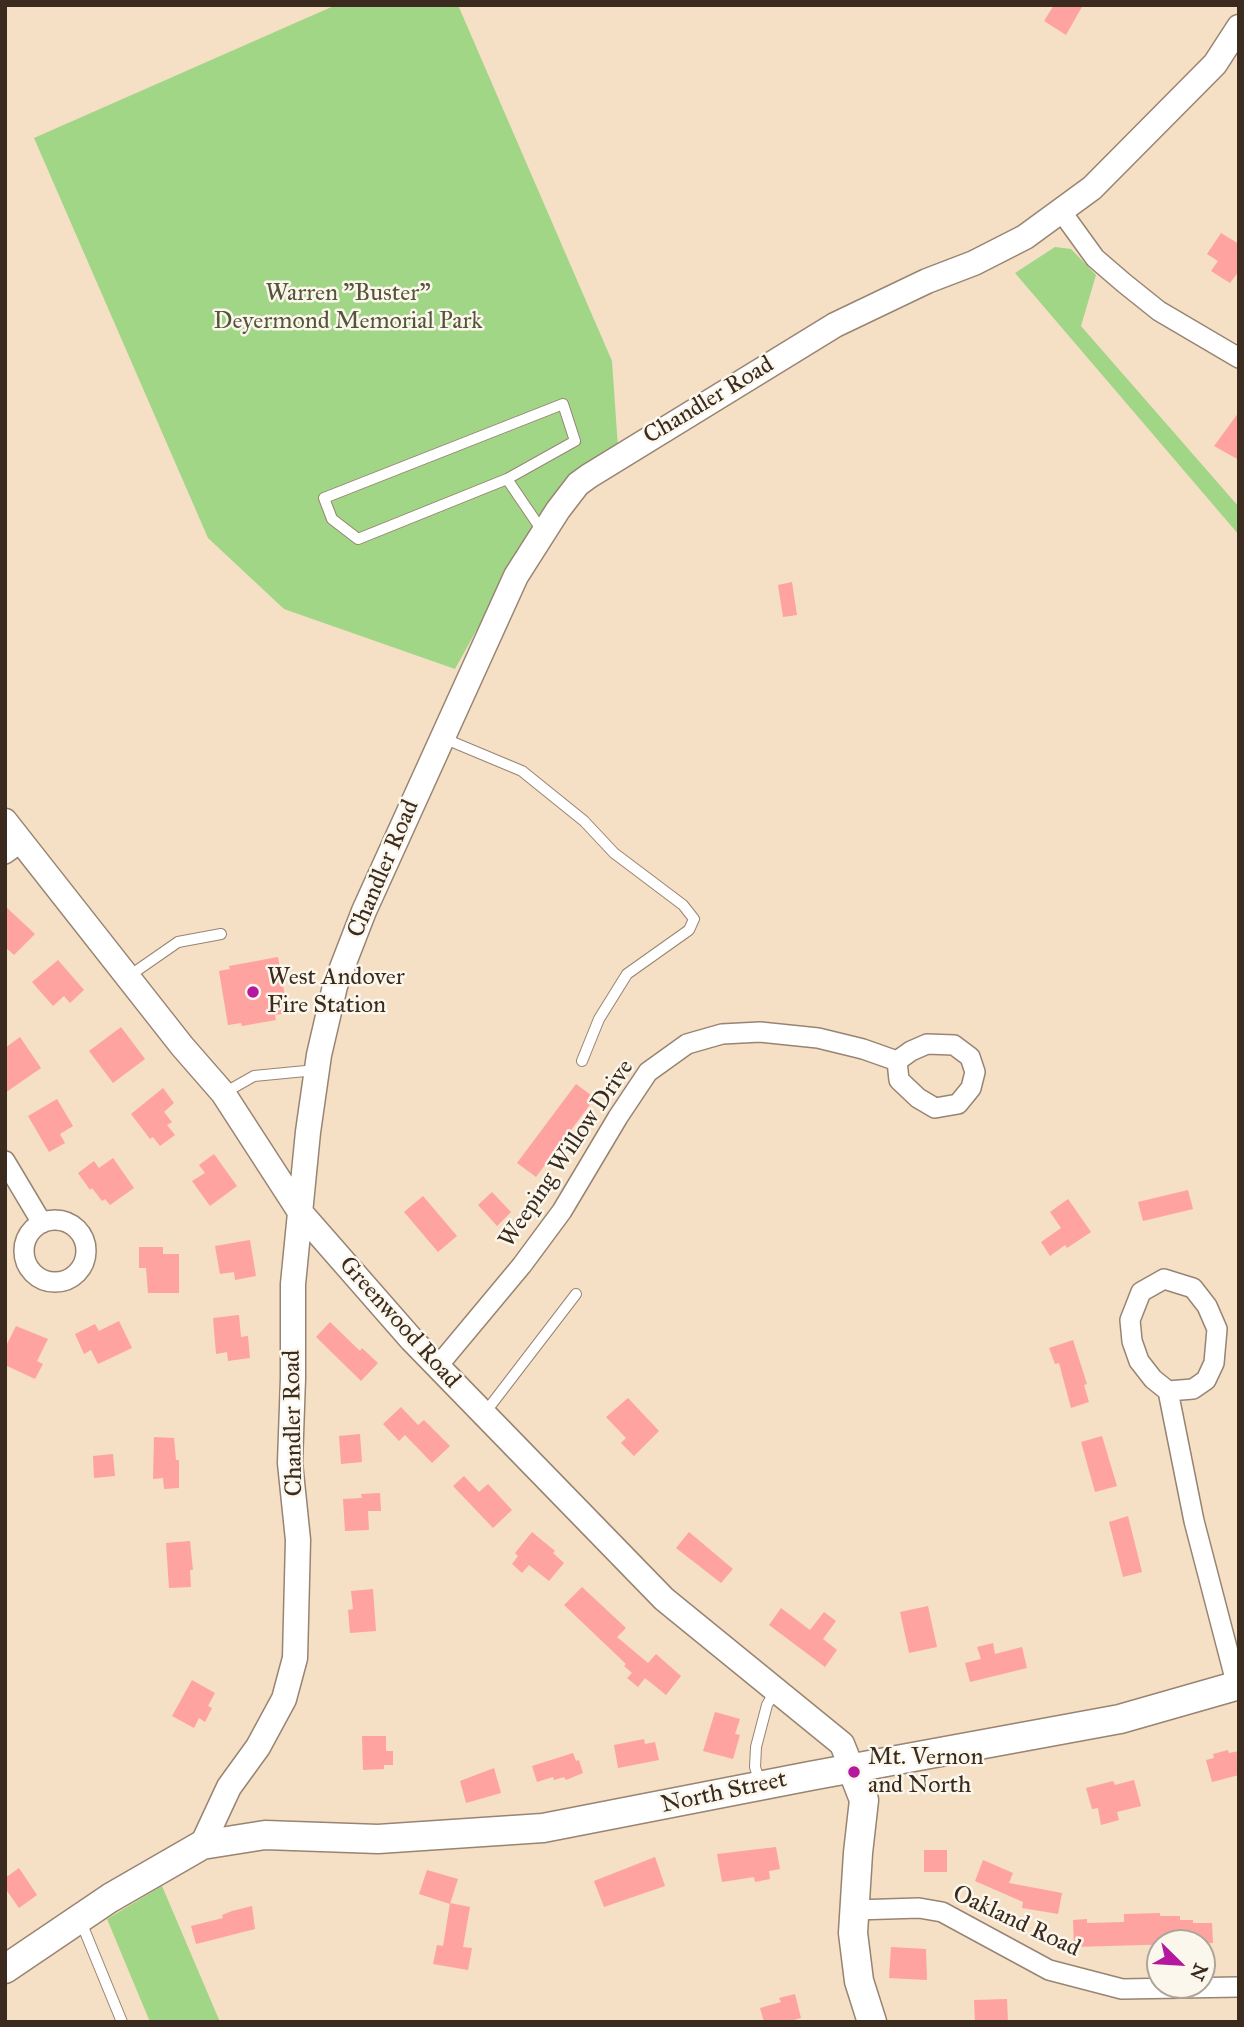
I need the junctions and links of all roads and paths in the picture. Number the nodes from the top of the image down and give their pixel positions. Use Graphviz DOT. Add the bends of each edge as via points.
graph roads {
  1 [pos="1239,27"];
  2 [pos="1061,211"];
  3 [pos="1239,358"];
  4 [pos="507,479"];
  5 [pos="544,533"];
  6 [pos="442,738"];
  7 [pos="5,821"];
  8 [pos="14,848"];
  9 [pos="221,934"];
  10 [pos="129,976"];
  11 [pos="582,1061"];
  12 [pos="897,1061"];
  13 [pos="317,1070"];
  14 [pos="223,1093"];
  15 [pos="5,1161"];
  16 [pos="300,1212"];
  17 [pos="42,1223"];
  18 [pos="576,1294"];
  19 [pos="437,1367"];
  20 [pos="1168,1391"];
  21 [pos="484,1415"];
  22 [pos="1238,1686"];
  23 [pos="775,1690"];
  24 [pos="852,1769"];
  25 [pos="761,1786"];
  26 [pos="202,1845"];
  27 [pos="855,1910"];
  28 [pos="79,1918"];
  29 [pos="5,1969"];
  30 [pos="1239,1987"];
  31 [pos="122,2022"];
  32 [pos="872,2022"];
  1 -- 2 [label="street, Chandler Road" via="1215,64 1092,188"];
  2 -- 3 [label="street" via="1095,258 1124,284 1159,311"];
  2 -- 5 [label="street, Chandler Road" via="1025,237 974,263 835,325 621,455 578,484"];
  4 -- 4 [label="lane" via="358,539 332,519 324,498 563,404 575,441"];
  4 -- 5 [label="lane"];
  5 -- 6 [label="street, Chandler Road" via="516,576"];
  6 -- 11 [label="lane" via="522,771 694,919 689,930 627,974 599,1019"];
  6 -- 13 [label="street, Chandler Road" via="335,986"];
  7 -- 8 [label="street, Greenwood Road"];
  8 -- 10 [label="street, Greenwood Road"];
  9 -- 10 [label="lane" via="178,942"];
  10 -- 14 [label="street, Greenwood Road"];
  12 -- 19 [label="street, Weeping Willow Drive" via="818,1038 760,1032 722,1034 687,1044 648,1072 562,1211"];
  13 -- 14 [label="lane" via="254,1076"];
  13 -- 16 [label="street, Chandler Road"];
  14 -- 16 [label="street, Greenwood Road"];
  15 -- 17 [label="street"];
  16 -- 19 [label="street, Greenwood Road"];
  16 -- 26 [label="street, Chandler Road" via="293,1284 290,1463 299,1540 295,1658 284,1699 229,1787"];
  18 -- 21 [label="lane"];
  19 -- 21 [label="street, Greenwood Road"];
  20 -- 20 [label="street" via="1193,1389 1206,1380 1214,1363 1217,1329 1194,1288 1164,1279 1141,1292 1130,1320 1139,1361"];
  20 -- 22 [label="street" via="1194,1521"];
  21 -- 23 [label="street, Greenwood Road" via="664,1599"];
  22 -- 24 [label="main road, North Street" via="1120,1719"];
  23 -- 24 [label="street, Greenwood Road" via="842,1744"];
  23 -- 25 [label="lane" via="756,1747 755,1767"];
  24 -- 25 [label="main road, North Street"];
  24 -- 27 [label="main road" via="864,1800"];
  25 -- 26 [label="main road, North Street" via="543,1828 378,1839 265,1835"];
  26 -- 28 [label="main road"];
  27 -- 30 [label="street, Oakland Road" via="942,1912 1049,1970 1122,1989"];
  27 -- 32 [label="main road" via="859,1981"];
  28 -- 29 [label="main road"];
  28 -- 31 [label="lane"];
}
